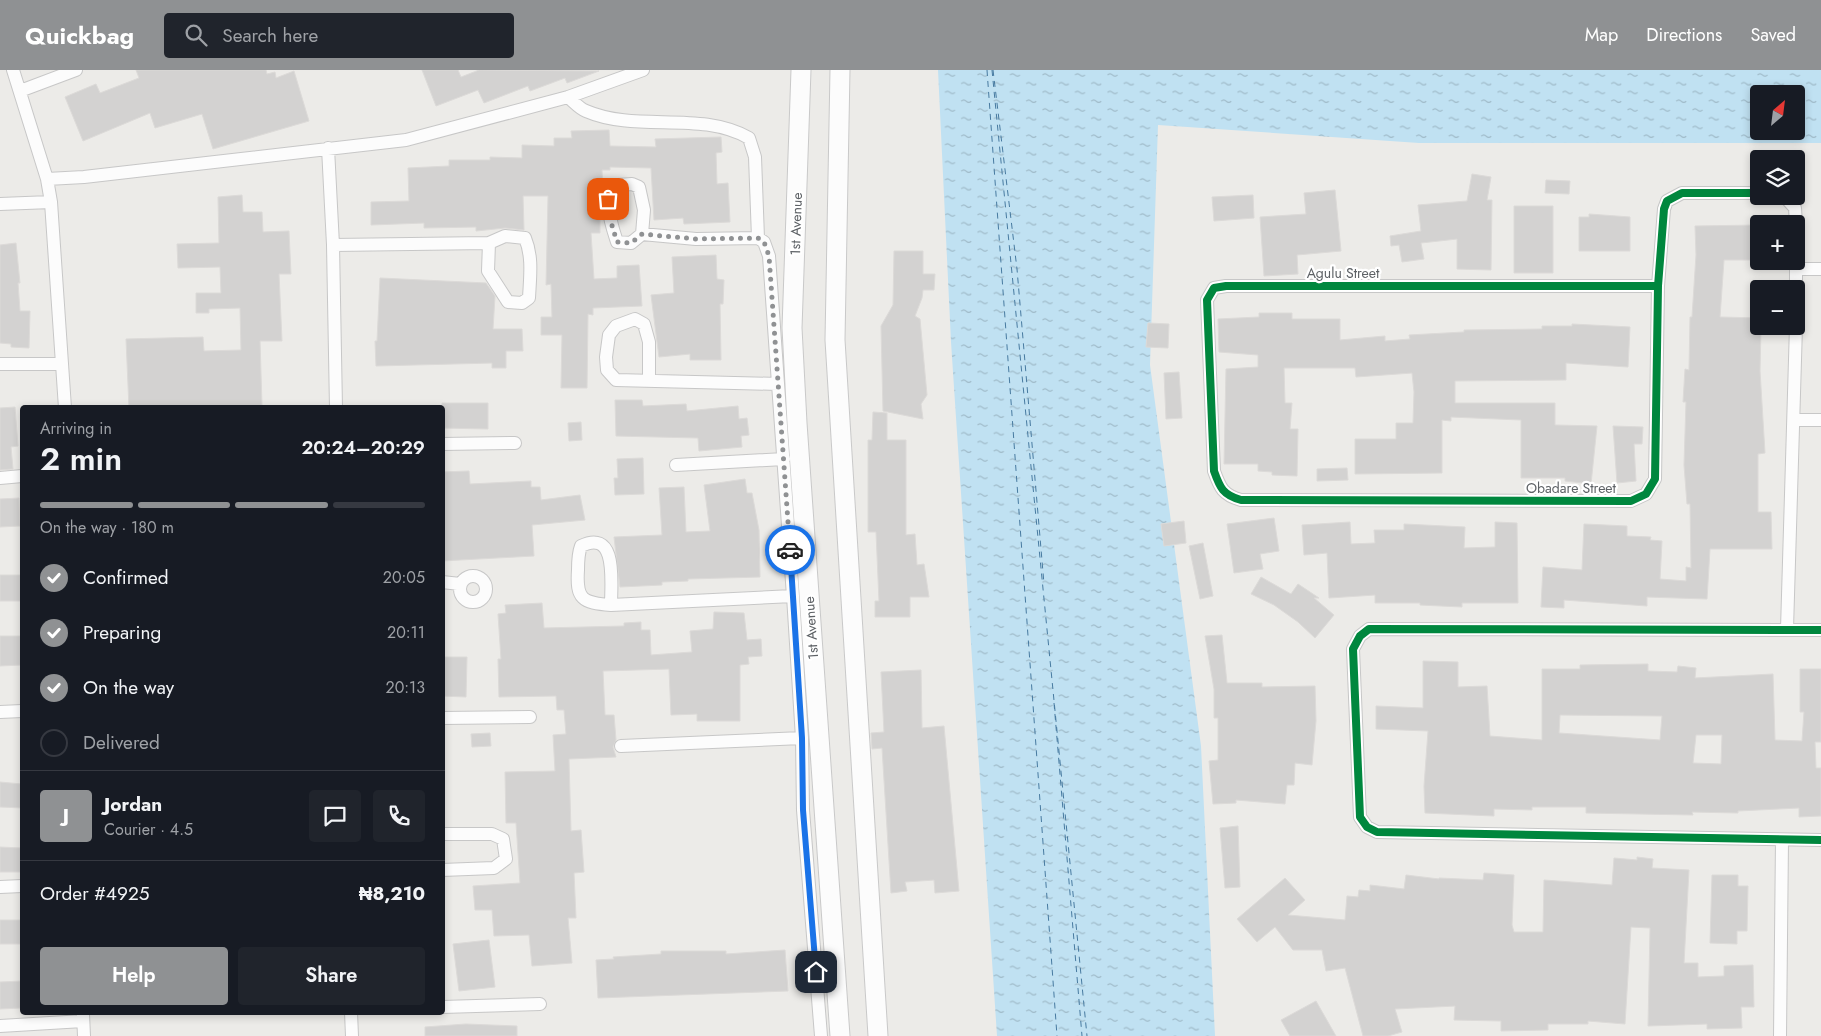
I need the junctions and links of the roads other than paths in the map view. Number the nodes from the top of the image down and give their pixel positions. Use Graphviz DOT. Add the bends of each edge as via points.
graph roads {
  1 [pos="13,70"];
  2 [pos="76,70"];
  3 [pos="643,70"];
  4 [pos="801,70"];
  5 [pos="840,70"];
  6 [pos="20,91"];
  7 [pos="568,97"];
  8 [pos="328,148"];
  9 [pos="46,179"];
  10 [pos="1750,193"];
  11 [pos="51,202"];
  12 [pos="0,204"];
  13 [pos="642,234"];
  14 [pos="758,238"];
  15 [pos="488,243"];
  16 [pos="333,245"];
  17 [pos="1805,269"];
  18 [pos="1821,269"];
  19 [pos="1658,286"];
  20 [pos="1796,335"];
  21 [pos="0,364"];
  22 [pos="62,364"];
  23 [pos="649,381"];
  24 [pos="778,384"];
  25 [pos="65,405"];
  26 [pos="336,405"];
  27 [pos="1794,420"];
  28 [pos="1821,420"];
  29 [pos="515,442"];
  30 [pos="445,444"];
  31 [pos="784,459"];
  32 [pos="676,465"];
  33 [pos="1214,471"];
  34 [pos="20,476"];
  35 [pos="0,478"];
  36 [pos="445,582"];
  37 [pos="460,584"];
  38 [pos="793,596"];
  39 [pos="611,605"];
  40 [pos="1786,629"];
  41 [pos="1821,630"];
  42 [pos="20,711"];
  43 [pos="0,712"];
  44 [pos="530,717"];
  45 [pos="445,718"];
  46 [pos="802,738"];
  47 [pos="621,746"];
  48 [pos="445,834"];
  49 [pos="1782,840"];
  50 [pos="1821,840"];
  51 [pos="445,870"];
  52 [pos="20,886"];
  53 [pos="0,887"];
  54 [pos="540,1004"];
  55 [pos="445,1007"];
  56 [pos="354,1015"];
  57 [pos="83,1017"];
  58 [pos="0,1026"];
  59 [pos="84,1036"];
  60 [pos="352,1036"];
  61 [pos="821,1036"];
  62 [pos="840,1036"];
  63 [pos="878,1036"];
  64 [pos="1780,1036"];
  1 -- 6 [label="street"];
  2 -- 6 [label="street"];
  3 -- 7 [label="street"];
  4 -- 62 [label="main road, 1st Avenue" via="793,338"];
  5 -- 63 [label="main road" via="835,340"];
  6 -- 9 [label="street"];
  7 -- 8 [label="street" via="406,140"];
  7 -- 14 [label="street" via="584,111 609,118 700,125 735,130 749,138 755,157"];
  8 -- 9 [label="street"];
  8 -- 16 [label="street"];
  9 -- 11 [label="street"];
  10 -- 19 [label="street, Obadare Street" via="1682,193 1667,202"];
  11 -- 12 [label="street"];
  11 -- 22 [label="street"];
  13 -- 13 [label="street" via="631,243 617,242 608,199 618,185 639,187 644,210"];
  13 -- 14 [label="street" via="696,239"];
  14 -- 24 [label="street" via="764,242 769,256"];
  15 -- 15 [label="street" via="506,236 525,238 531,252 531,267 529,298 522,303 508,302 488,271"];
  15 -- 16 [label="street"];
  16 -- 26 [label="street"];
  17 -- 18 [label="street"];
  19 -- 33 [label="street, Agulu Street" via="1214,288 1207,300"];
  19 -- 33 [label="street, Obadare Street" via="1655,479 1646,494 1631,501 1241,500 1226,496"];
  20 -- 27 [label="street"];
  21 -- 22 [label="street"];
  22 -- 25 [label="street"];
  23 -- 23 [label="street" via="616,380 607,370 609,335 616,326 635,319 644,324 649,342"];
  23 -- 24 [label="street"];
  24 -- 31 [label="street"];
  27 -- 28 [label="street"];
  27 -- 40 [label="street"];
  29 -- 30 [label="street"];
  31 -- 32 [label="street"];
  31 -- 38 [label="street"];
  34 -- 35 [label="street"];
  36 -- 37 [label="street"];
  38 -- 39 [label="street"];
  38 -- 46 [label="street"];
  39 -- 39 [label="street" via="594,604 577,589 581,546 591,542 607,548"];
  40 -- 41 [label="street"];
  40 -- 49 [label="street" via="1369,629 1360,636 1353,650 1360,817 1367,827 1377,832"];
  42 -- 43 [label="street"];
  44 -- 45 [label="street"];
  46 -- 47 [label="street"];
  46 -- 61 [label="street" via="803,810"];
  48 -- 51 [label="street" via="492,834 503,839 506,859 494,868"];
  49 -- 50 [label="street"];
  49 -- 64 [label="street"];
  52 -- 53 [label="street"];
  54 -- 55 [label="street"];
  56 -- 60 [label="street"];
  57 -- 58 [label="street"];
  57 -- 59 [label="street"];
}
